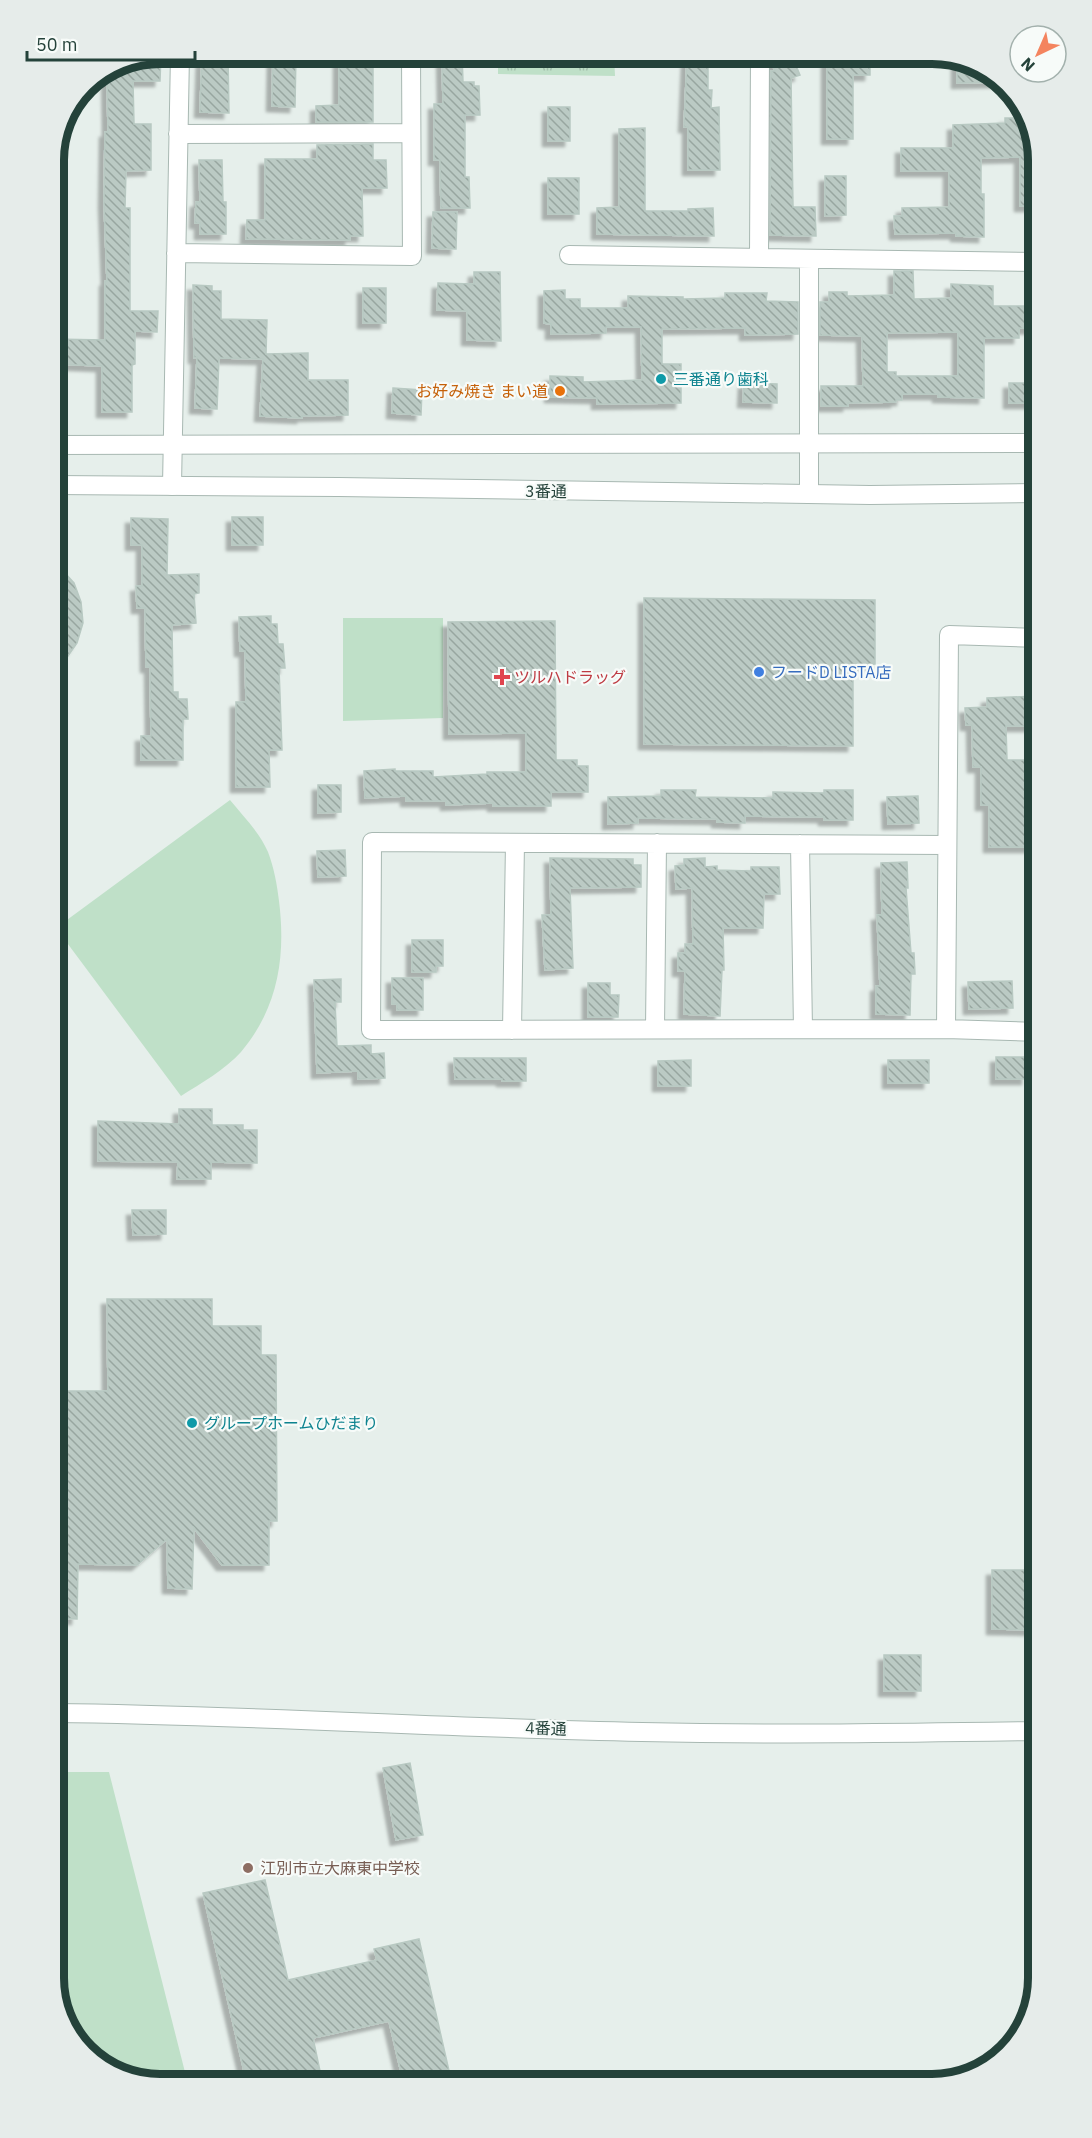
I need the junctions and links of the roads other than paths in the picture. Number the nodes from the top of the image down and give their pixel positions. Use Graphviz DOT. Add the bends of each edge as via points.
graph roads {
  1 [pos="180,64"];
  2 [pos="411,64"];
  3 [pos="759,65"];
  4 [pos="411,133"];
  5 [pos="178,134"];
  6 [pos="176,253"];
  7 [pos="570,255"];
  8 [pos="759,258"];
  9 [pos="809,259"];
  10 [pos="1028,262"];
  11 [pos="1028,442"];
  12 [pos="809,444"];
  13 [pos="65,445"];
  14 [pos="173,445"];
  15 [pos="65,485"];
  16 [pos="172,486"];
  17 [pos="1028,493"];
  18 [pos="809,494"];
  19 [pos="1028,638"];
  20 [pos="515,843"];
  21 [pos="657,843"];
  22 [pos="800,844"];
  23 [pos="947,845"];
  24 [pos="655,1029"];
  25 [pos="803,1029"];
  26 [pos="946,1029"];
  27 [pos="512,1030"];
  28 [pos="1028,1032"];
  29 [pos="64,1713"];
  30 [pos="1028,1731"];
  1 -- 5 [label="street"];
  2 -- 4 [label="street"];
  3 -- 8 [label="street"];
  4 -- 5 [label="street"];
  4 -- 6 [label="street" via="412,256"];
  5 -- 6 [label="street"];
  6 -- 14 [label="street"];
  7 -- 8 [label="street"];
  8 -- 9 [label="street"];
  9 -- 10 [label="street"];
  9 -- 12 [label="street"];
  11 -- 12 [label="street"];
  12 -- 14 [label="street"];
  12 -- 18 [label="street"];
  13 -- 14 [label="street"];
  14 -- 16 [label="street"];
  15 -- 16 [label="street, 3番通"];
  16 -- 18 [label="street, 3番通"];
  17 -- 18 [label="street, 3番通"];
  19 -- 23 [label="street" via="949,635"];
  20 -- 21 [label="street"];
  20 -- 27 [label="street"];
  20 -- 27 [label="street" via="372,842 371,1030"];
  21 -- 22 [label="street"];
  21 -- 24 [label="street"];
  22 -- 23 [label="street"];
  22 -- 25 [label="street"];
  23 -- 26 [label="street"];
  24 -- 25 [label="street"];
  24 -- 27 [label="street"];
  25 -- 26 [label="street"];
  26 -- 28 [label="street"];
  29 -- 30 [label="street, 4番通" via="275,1717 642,1732"];
}
